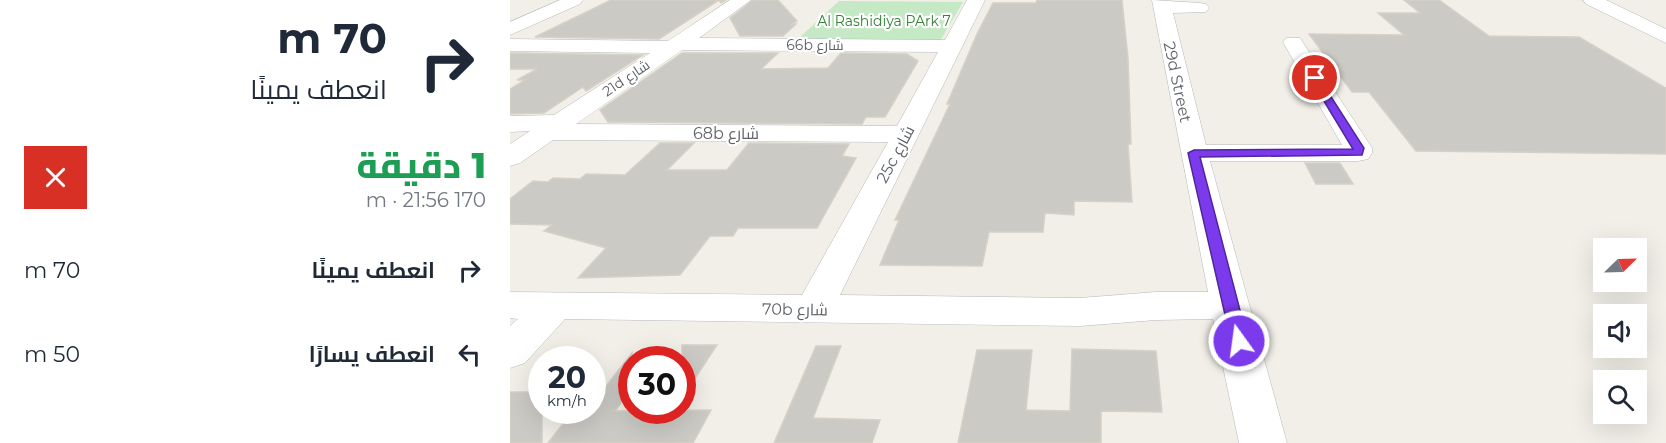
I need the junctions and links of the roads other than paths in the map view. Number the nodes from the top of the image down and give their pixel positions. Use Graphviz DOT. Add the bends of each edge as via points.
graph roads {
  1 [pos="574,0"];
  2 [pos="742,0"];
  3 [pos="975,0"];
  4 [pos="1592,0"];
  5 [pos="1161,4"];
  6 [pos="1200,8"];
  7 [pos="510,29"];
  8 [pos="1666,37"];
  9 [pos="1293,42"];
  10 [pos="510,45"];
  11 [pos="675,45"];
  12 [pos="951,46"];
  13 [pos="510,124"];
  14 [pos="553,128"];
  15 [pos="905,134"];
  16 [pos="1194,153"];
  17 [pos="510,157"];
  18 [pos="510,305"];
  19 [pos="555,306"];
  20 [pos="814,309"];
  21 [pos="1232,313"];
  22 [pos="510,352"];
  23 [pos="1263,443"];
  1 -- 7 [label="street"];
  2 -- 11 [label="street, 21d شارع"];
  3 -- 12 [label="street, 25c شارع"];
  4 -- 8 [label="street"];
  5 -- 6 [label="street"];
  5 -- 16 [label="street, 29d Street"];
  9 -- 16 [label="street" via="1358,153"];
  10 -- 11 [label="street, 66b شارع"];
  11 -- 12 [label="street, 66b شارع"];
  11 -- 14 [label="street, 21d شارع"];
  12 -- 15 [label="street, 25c شارع"];
  13 -- 14 [label="street, 68b شارع"];
  14 -- 15 [label="street, 68b شارع"];
  14 -- 17 [label="street, 21d شارع"];
  15 -- 20 [label="street, 25c شارع"];
  16 -- 21 [label="street, 29d Street"];
  18 -- 19 [label="street, 70b شارع"];
  19 -- 20 [label="street, 70b شارع"];
  19 -- 22 [label="street"];
  20 -- 21 [label="street, 70b شارع" via="1080,312 1145,320"];
  21 -- 23 [label="street, 29d Street"];
}
